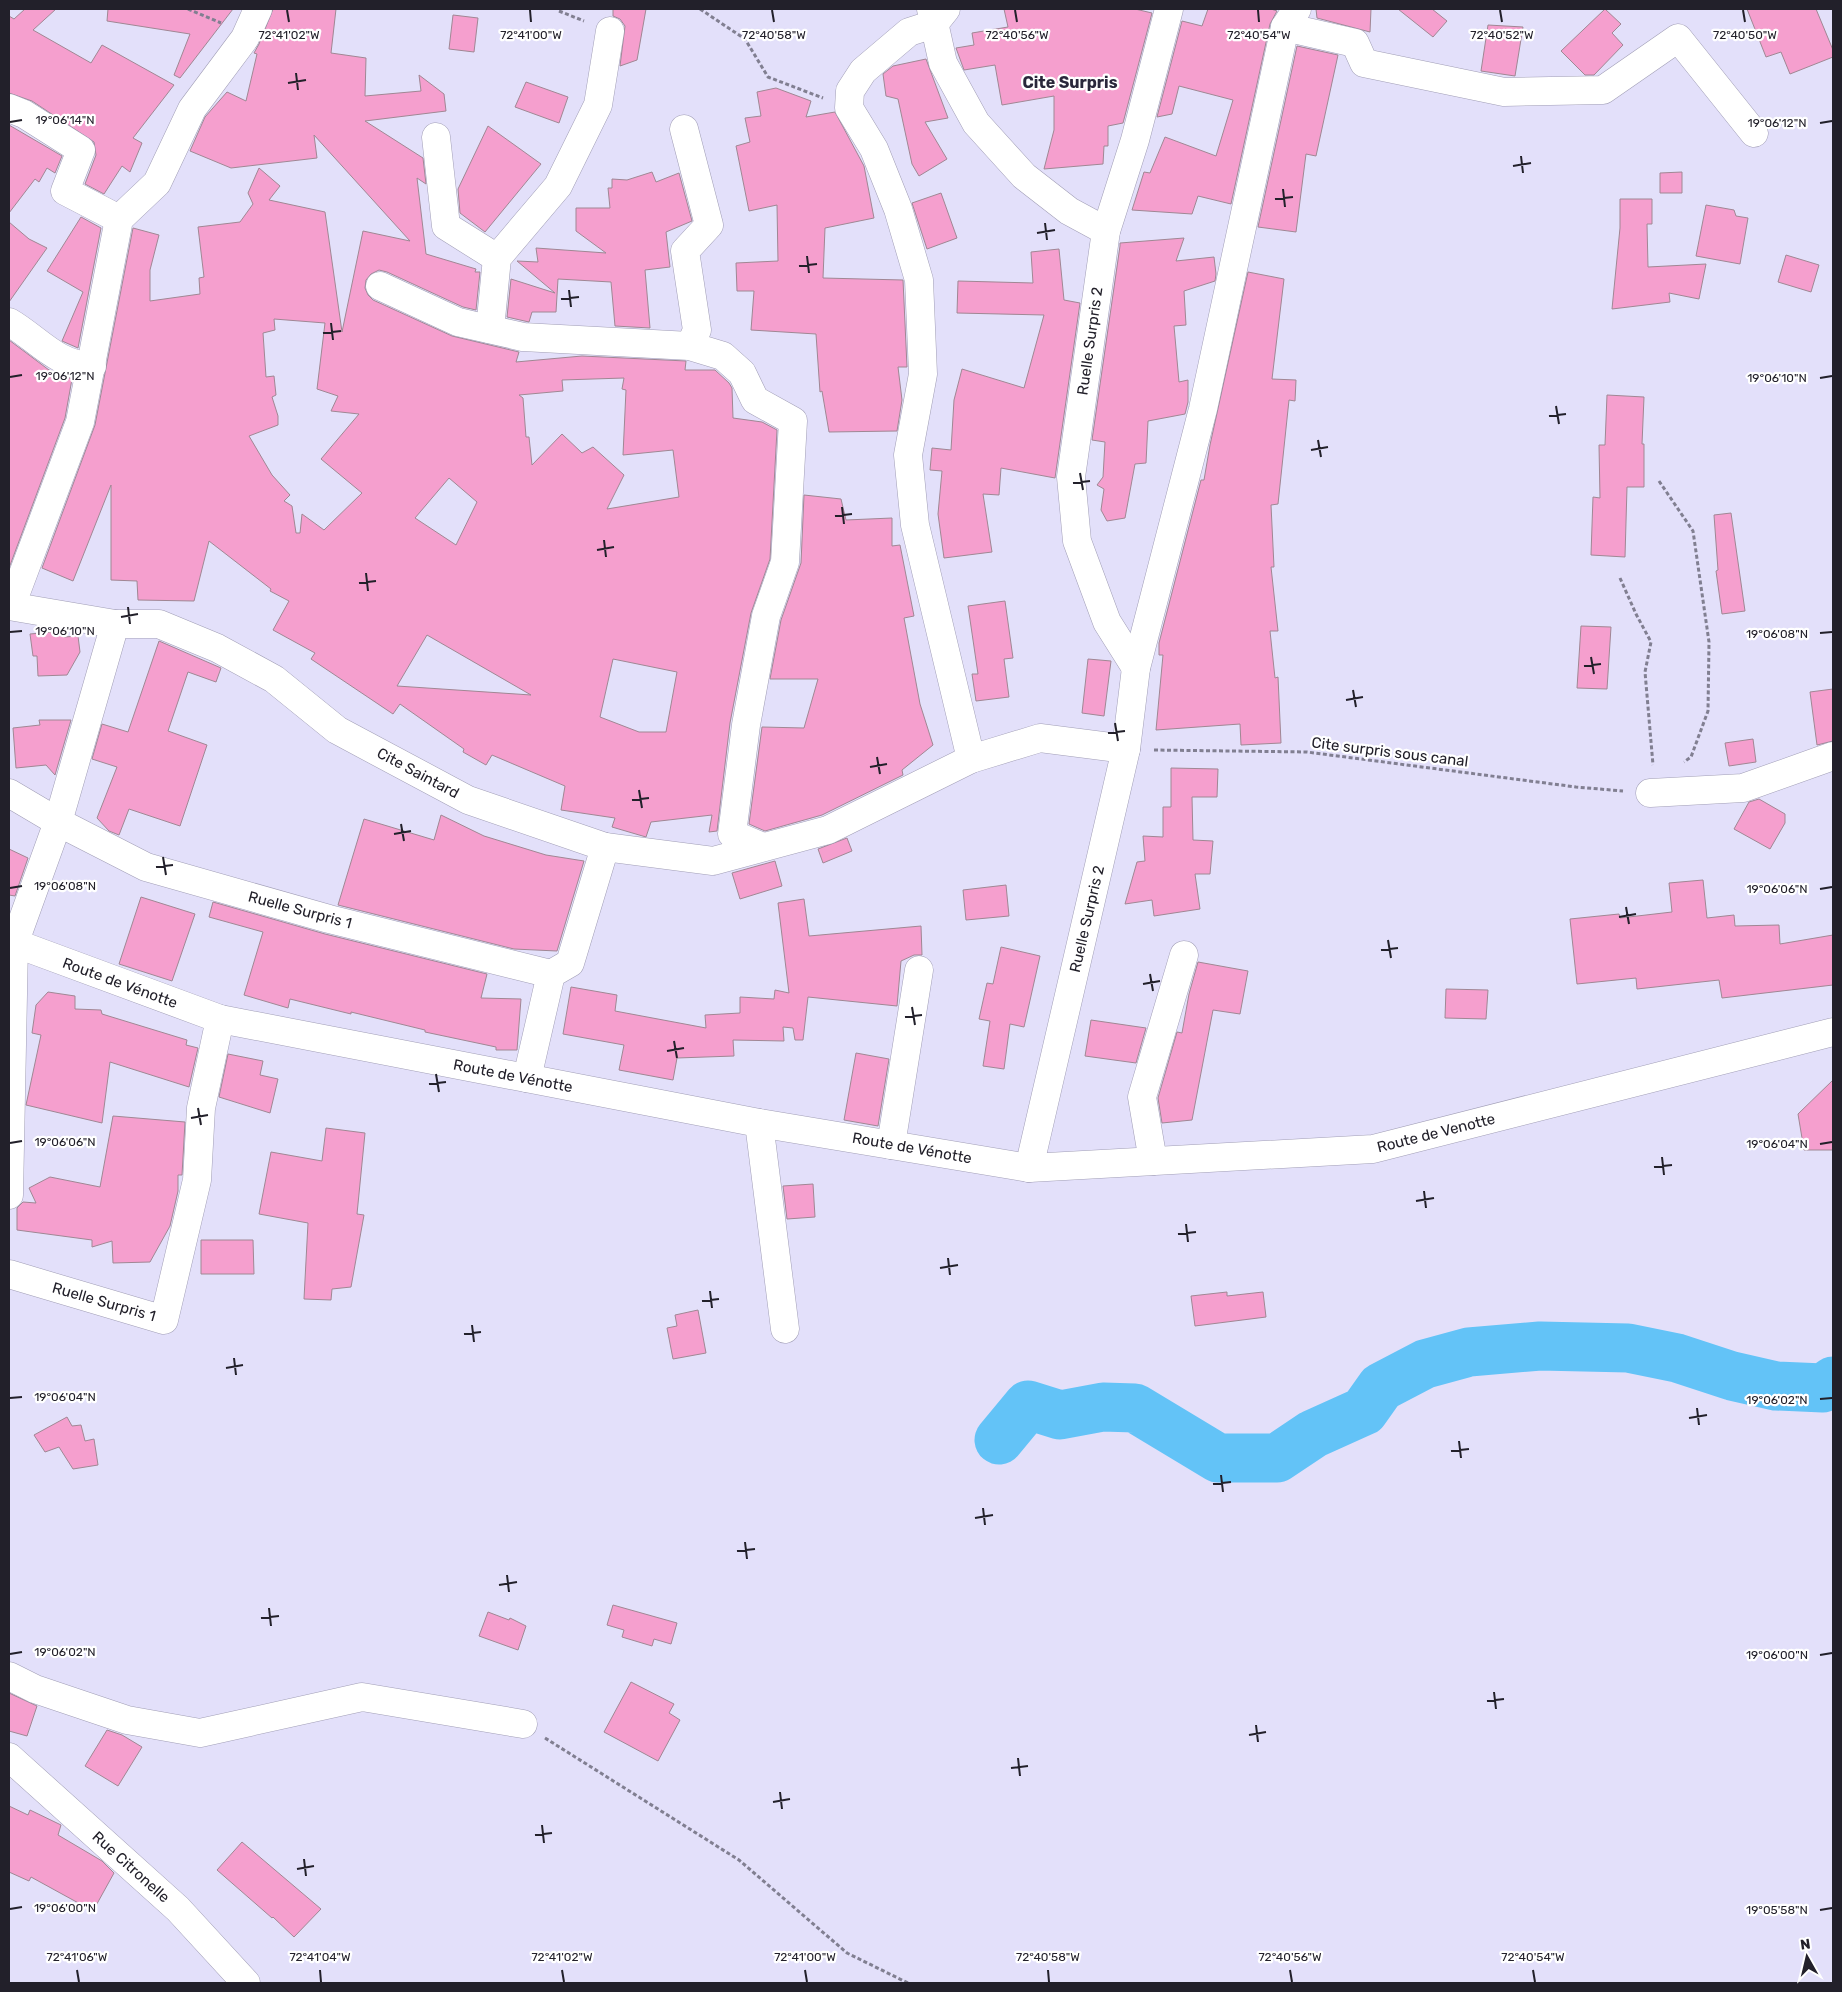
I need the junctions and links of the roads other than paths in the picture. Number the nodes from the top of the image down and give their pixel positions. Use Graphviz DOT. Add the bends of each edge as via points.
graph roads {
  1 [pos="258,9"];
  2 [pos="1169,9"];
  3 [pos="937,14"];
  4 [pos="1291,18"];
  5 [pos="610,31"];
  6 [pos="9,108"];
  7 [pos="684,129"];
  8 [pos="1754,133"];
  9 [pos="436,137"];
  10 [pos="119,219"];
  11 [pos="1106,231"];
  12 [pos="497,258"];
  13 [pos="380,286"];
  14 [pos="9,322"];
  15 [pos="490,329"];
  16 [pos="690,346"];
  17 [pos="92,366"];
  18 [pos="10,606"];
  19 [pos="115,624"];
  20 [pos="1136,668"];
  21 [pos="1126,749"];
  22 [pos="1833,756"];
  23 [pos="971,759"];
  24 [pos="9,793"];
  25 [pos="1650,793"];
  26 [pos="58,822"];
  27 [pos="605,847"];
  28 [pos="763,847"];
  29 [pos="12,943"];
  30 [pos="1184,955"];
  31 [pos="919,970"];
  32 [pos="551,974"];
  33 [pos="220,1020"];
  34 [pos="1833,1032"];
  35 [pos="527,1078"];
  36 [pos="759,1123"];
  37 [pos="892,1145"];
  38 [pos="1153,1161"];
  39 [pos="1029,1168"];
  40 [pos="9,1195"];
  41 [pos="9,1274"];
  42 [pos="786,1329"];
  43 [pos="9,1676"];
  44 [pos="523,1724"];
  45 [pos="9,1757"];
  46 [pos="246,1983"];
  1 -- 10 [label="street" via="247,35 192,109 157,183"];
  2 -- 11 [label="street, Ruelle Surpris 2" via="1135,140"];
  3 -- 11 [label="street" via="943,63 976,123 1024,176 1069,211"];
  3 -- 23 [label="street" via="909,32 863,71 850,91 849,108 874,149 919,280 923,374 908,455 915,525"];
  4 -- 8 [label="street" via="1355,43 1364,63 1504,92 1603,90 1678,38"];
  4 -- 20 [label="street, Ruelle Surpris 2" via="1203,409"];
  5 -- 12 [label="street" via="598,105 558,186"];
  6 -- 10 [label="street" via="81,150 65,191"];
  7 -- 16 [label="street" via="709,225 684,251 697,330"];
  9 -- 12 [label="street" via="446,226"];
  10 -- 17 [label="street"];
  11 -- 20 [label="street, Ruelle Surpris 2" via="1071,477 1077,540 1107,622"];
  12 -- 15 [label="street"];
  13 -- 15 [label="street" via="458,322"];
  14 -- 17 [label="street" via="55,356 80,366"];
  15 -- 16 [label="street" via="523,337"];
  16 -- 28 [label="street" via="723,356 742,373 754,400 793,421 785,562 766,616 746,725 732,834"];
  17 -- 18 [label="street" via="80,422"];
  18 -- 19 [label="street, Cite Saintard"];
  19 -- 26 [label="street"];
  19 -- 27 [label="street, Cite Saintard" via="159,624 217,648 274,679 337,730 468,800"];
  20 -- 21 [label="street, Ruelle Surpris 2"];
  21 -- 23 [label="street, Cite Saintard" via="1040,738"];
  21 -- 39 [label="street, Ruelle Surpris 2"];
  22 -- 25 [label="street" via="1743,788"];
  23 -- 28 [label="street, Cite Saintard" via="828,830"];
  24 -- 26 [label="street, Ruelle Surpris 1"];
  26 -- 29 [label="street"];
  26 -- 32 [label="street, Ruelle Surpris 1" via="146,867 329,919"];
  27 -- 28 [label="street, Cite Saintard" via="714,861"];
  27 -- 32 [label="street" via="570,963"];
  29 -- 33 [label="street, Route de Vénotte"];
  29 -- 40 [label="street"];
  30 -- 38 [label="street" via="1142,1097"];
  31 -- 37 [label="street"];
  32 -- 35 [label="street"];
  33 -- 35 [label="street, Route de Vénotte"];
  33 -- 41 [label="street, Ruelle Surpris 1" via="201,1108 197,1180 164,1320"];
  34 -- 38 [label="street, Route de Venotte" via="1373,1149"];
  35 -- 36 [label="street, Route de Vénotte"];
  36 -- 37 [label="street, Route de Vénotte"];
  36 -- 42 [label="street"];
  37 -- 39 [label="street, Route de Vénotte"];
  38 -- 39 [label="street, Route de Venotte"];
  43 -- 44 [label="street" via="35,1689 127,1720 200,1733 362,1697"];
  45 -- 46 [label="street, Rue Citronelle" via="178,1909"];
}
